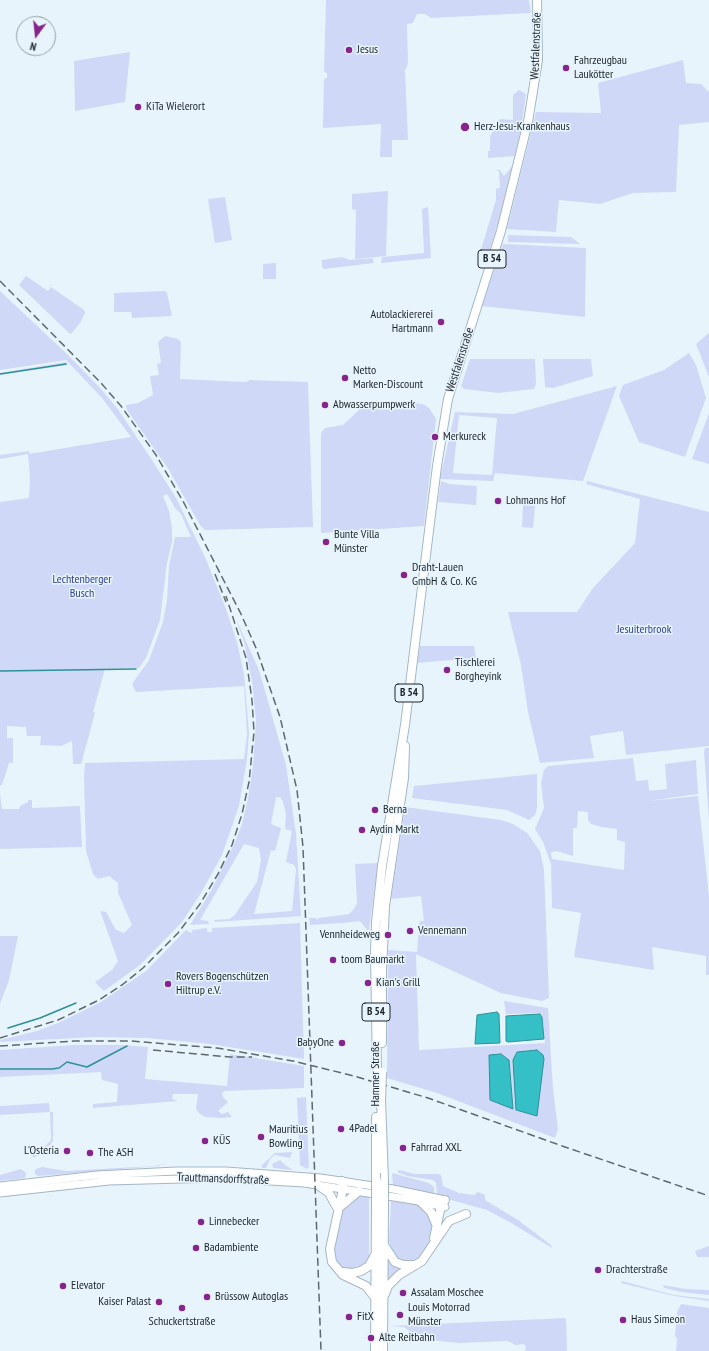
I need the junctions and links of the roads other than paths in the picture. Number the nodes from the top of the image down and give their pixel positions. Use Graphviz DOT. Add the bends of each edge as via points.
graph roads {
  1 [pos="537,0"];
  2 [pos="397,799"];
  3 [pos="318,1185"];
  4 [pos="0,1186"];
  5 [pos="341,1186"];
  6 [pos="358,1191"];
  7 [pos="0,1193"];
  8 [pos="420,1202"];
  9 [pos="380,1205"];
  10 [pos="444,1205"];
  11 [pos="338,1207"];
  12 [pos="466,1214"];
  13 [pos="436,1224"];
  14 [pos="438,1234"];
  15 [pos="383,1243"];
  16 [pos="433,1243"];
  17 [pos="376,1252"];
  18 [pos="417,1265"];
  19 [pos="339,1271"];
  20 [pos="379,1299"];
  21 [pos="375,1351"];
  22 [pos="383,1351"];
  1 -- 2 [label="main road, Westfalenstraße / B 54" via="537,63 519,162 501,231 446,406"];
  2 -- 9 [label="main road, Hammer Straße / B 54, bridge" via="385,906 382,970 379,1072"];
  3 -- 5 [label="main road, Trauttmansdorffstraße"];
  3 -- 7 [label="main road, Trauttmansdorffstraße" via="241,1178 166,1178 71,1184"];
  3 -- 11 [label="main road" via="330,1194"];
  4 -- 5 [label="main road, Trauttmansdorffstraße" via="97,1175 185,1171 269,1173"];
  5 -- 6 [label="main road, Trauttmansdorffstraße"];
  5 -- 10 [label="main road, Trauttmansdorffstraße"];
  5 -- 11 [label="main road"];
  6 -- 8 [label="main road, Trauttmansdorffstraße"];
  6 -- 11 [label="main road"];
  8 -- 10 [label="main road, Trauttmansdorffstraße"];
  8 -- 13 [label="main road" via="431,1212"];
  9 -- 15 [label="main road, Hammer Straße / B 54"];
  9 -- 17 [label="main road, Hammer Straße / B 54"];
  10 -- 13 [label="main road"];
  10 -- 14 [label="main road"];
  11 -- 19 [label="main road" via="330,1250 332,1262"];
  12 -- 14 [label="main road" via="449,1220"];
  13 -- 16 [label="main road"];
  14 -- 16 [label="main road"];
  15 -- 18 [label="main road" via="395,1262"];
  15 -- 20 [label="main road, Hammer Straße / B 54"];
  16 -- 18 [label="main road" via="426,1257"];
  17 -- 19 [label="main road" via="369,1266 361,1271"];
  17 -- 20 [label="main road, Hammer Straße / B 54"];
  18 -- 20 [label="main road" via="392,1281"];
  19 -- 20 [label="main road" via="366,1286"];
  20 -- 21 [label="main road, Hammer Straße / B 54"];
  20 -- 22 [label="main road, Hammer Straße / B 54"];
}
